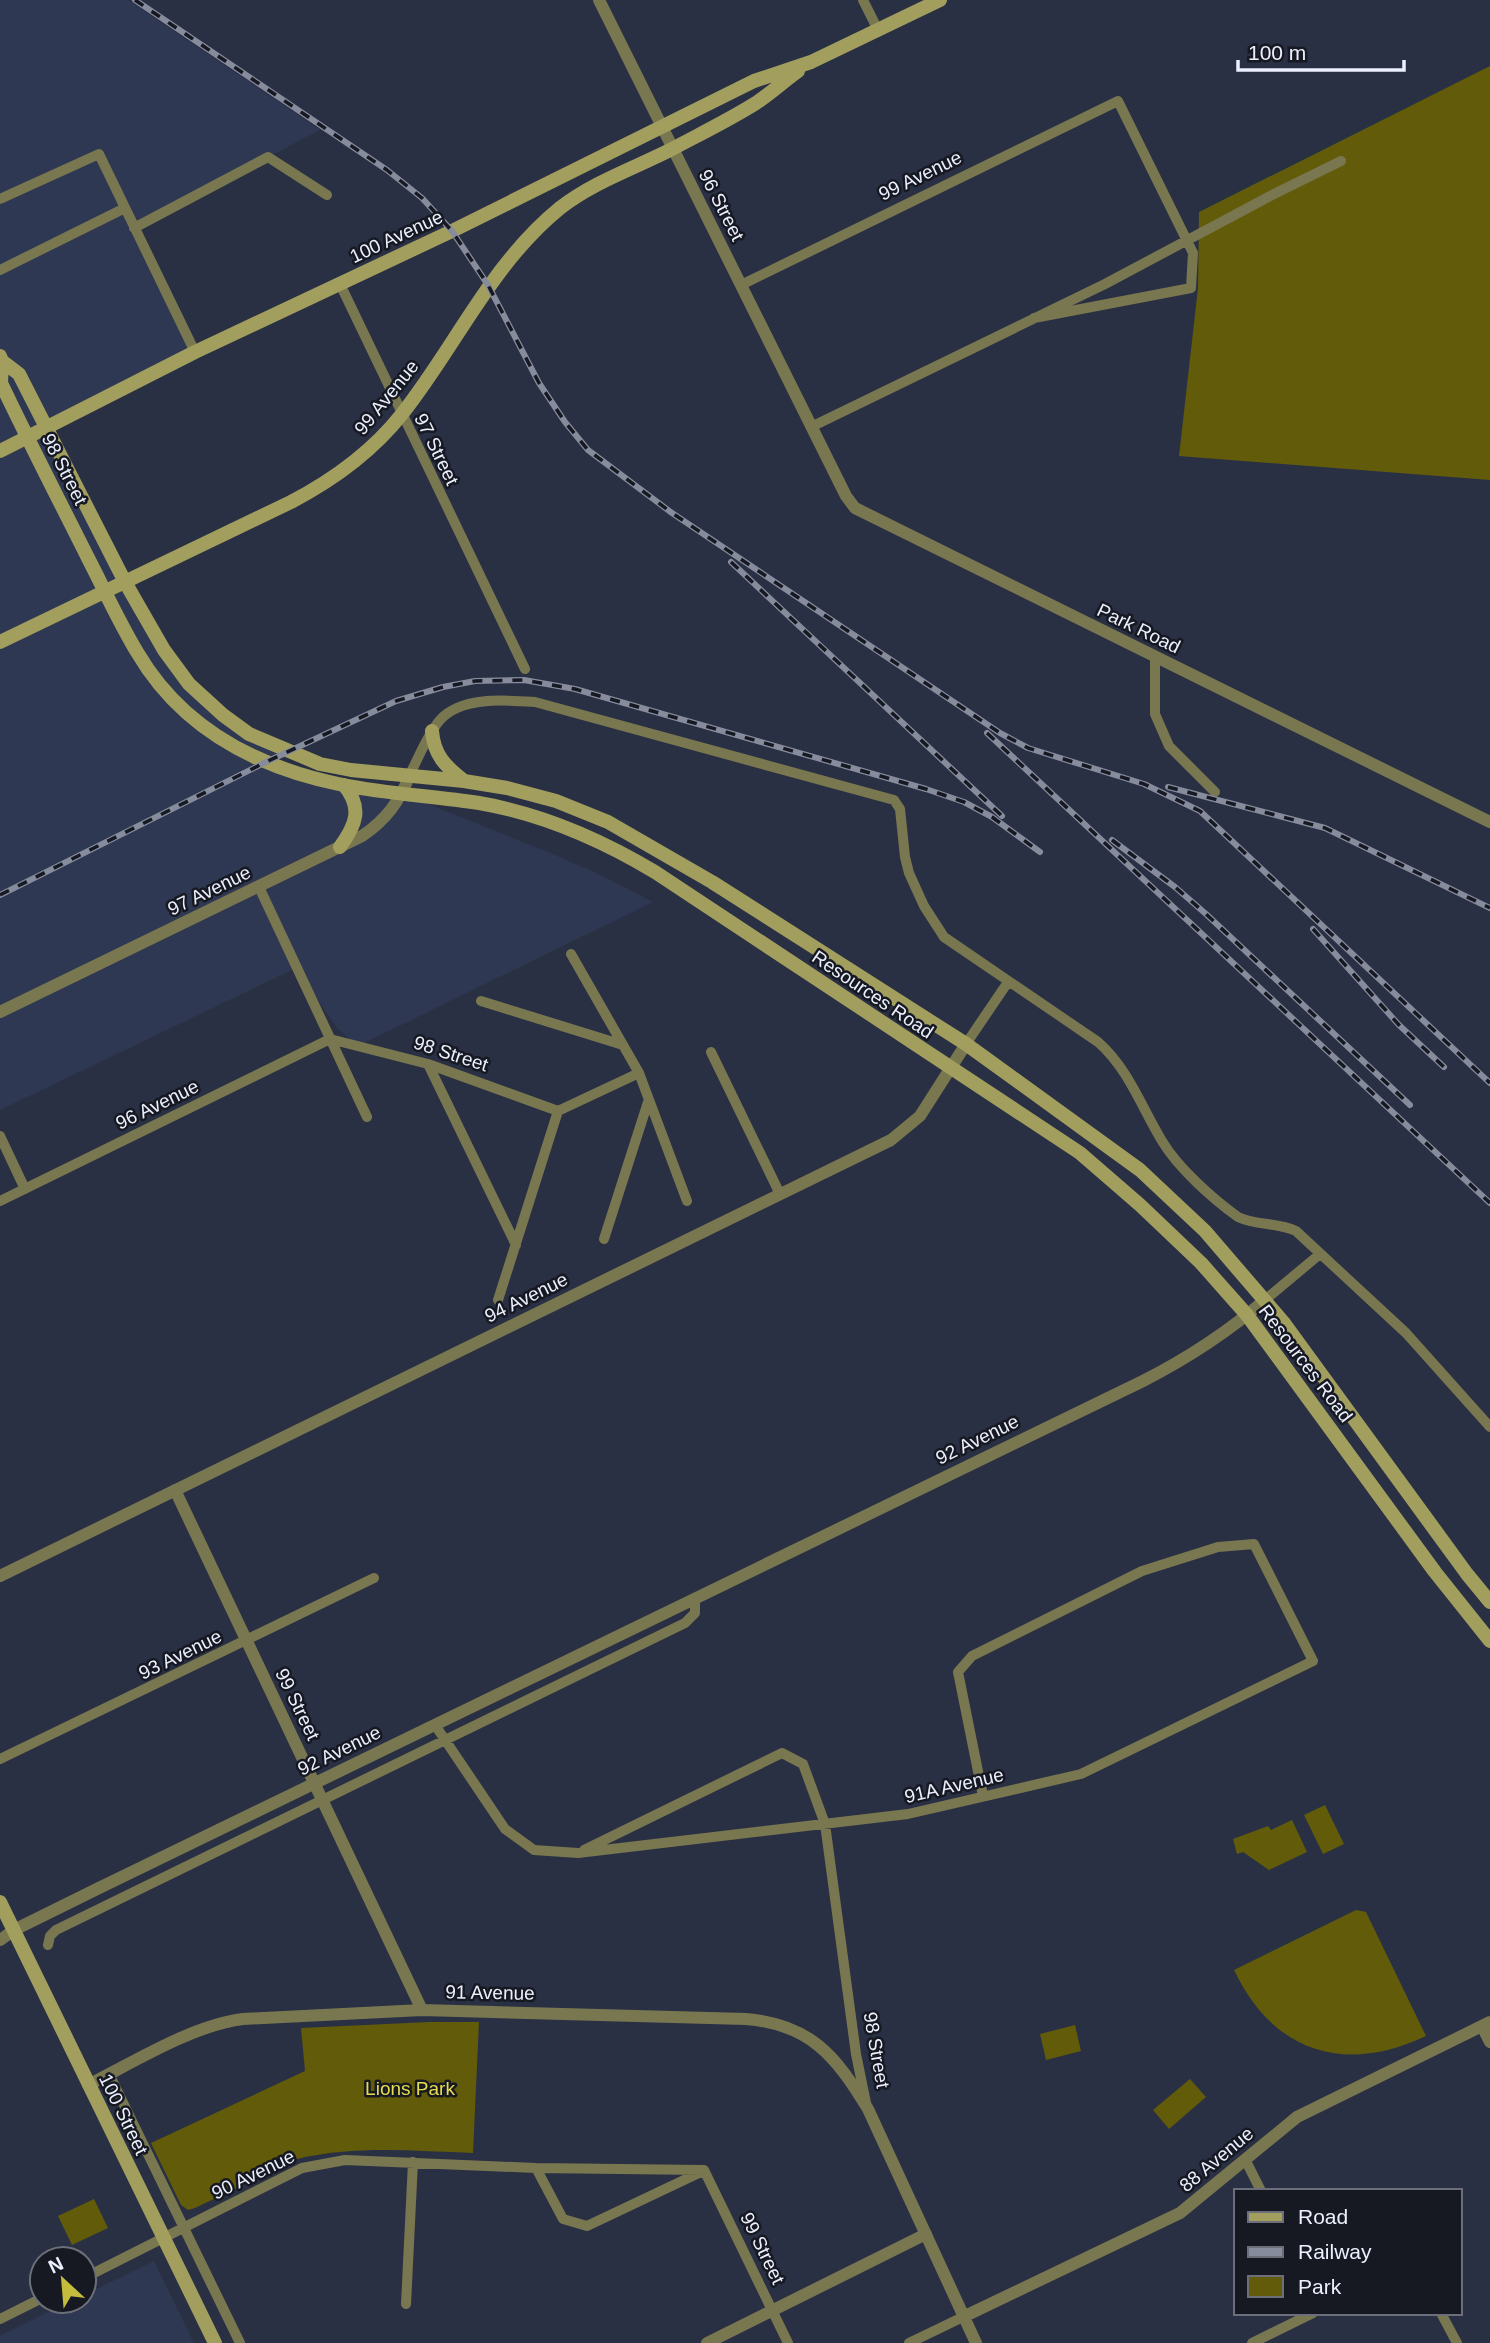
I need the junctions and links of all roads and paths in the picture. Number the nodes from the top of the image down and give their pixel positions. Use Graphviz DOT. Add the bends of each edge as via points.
graph roads {
  1 [pos="599,0"];
  2 [pos="863,0"];
  3 [pos="940,0"];
  4 [pos="878,30"];
  5 [pos="811,62"];
  6 [pos="660,126"];
  7 [pos="672,149"];
  8 [pos="1341,161"];
  9 [pos="327,195"];
  10 [pos="0,199"];
  11 [pos="125,208"];
  12 [pos="134,228"];
  13 [pos="1187,242"];
  14 [pos="0,270"];
  15 [pos="340,284"];
  16 [pos="741,285"];
  17 [pos="1034,318"];
  18 [pos="195,352"];
  19 [pos="1,358"];
  20 [pos="401,415"];
  21 [pos="46,427"];
  22 [pos="811,427"];
  23 [pos="27,437"];
  24 [pos="0,451"];
  25 [pos="125,582"];
  26 [pos="105,591"];
  27 [pos="0,642"];
  28 [pos="1155,658"];
  29 [pos="525,669"];
  30 [pos="432,731"];
  31 [pos="410,774"];
  32 [pos="464,781"];
  33 [pos="344,785"];
  34 [pos="1215,792"];
  35 [pos="403,793"];
  36 [pos="1490,822"];
  37 [pos="340,846"];
  38 [pos="259,887"];
  39 [pos="572,954"];
  40 [pos="1008,982"];
  41 [pos="481,1001"];
  42 [pos="0,1012"];
  43 [pos="330,1039"];
  44 [pos="966,1044"];
  45 [pos="623,1045"];
  46 [pos="711,1052"];
  47 [pos="428,1064"];
  48 [pos="951,1069"];
  49 [pos="639,1073"];
  50 [pos="648,1101"];
  51 [pos="558,1111"];
  52 [pos="367,1117"];
  53 [pos="0,1136"];
  54 [pos="26,1189"];
  55 [pos="780,1194"];
  56 [pos="0,1201"];
  57 [pos="687,1202"];
  58 [pos="604,1239"];
  59 [pos="516,1245"];
  60 [pos="1320,1254"];
  61 [pos="1266,1299"];
  62 [pos="498,1300"];
  63 [pos="1247,1315"];
  64 [pos="1490,1427"];
  65 [pos="175,1490"];
  66 [pos="0,1576"];
  67 [pos="374,1578"];
  68 [pos="695,1598"];
  69 [pos="1490,1602"];
  70 [pos="1490,1640"];
  71 [pos="247,1641"];
  72 [pos="436,1725"];
  73 [pos="445,1740"];
  74 [pos="0,1759"];
  75 [pos="315,1783"];
  76 [pos="983,1796"];
  77 [pos="323,1800"];
  78 [pos="825,1824"];
  79 [pos="578,1853"];
  80 [pos="0,1902"];
  81 [pos="14,1930"];
  82 [pos="0,1940"];
  83 [pos="48,1945"];
  84 [pos="422,2010"];
  85 [pos="1486,2024"];
  86 [pos="1490,2042"];
  87 [pos="109,2074"];
  88 [pos="88,2085"];
  89 [pos="868,2109"];
  90 [pos="1245,2159"];
  91 [pos="413,2162"];
  92 [pos="536,2168"];
  93 [pos="704,2170"];
  94 [pos="1260,2189"];
  95 [pos="185,2228"];
  96 [pos="926,2234"];
  97 [pos="164,2239"];
  98 [pos="98,2271"];
  99 [pos="406,2304"];
  100 [pos="28,2305"];
  101 [pos="773,2312"];
  102 [pos="1310,2315"];
  103 [pos="1442,2315"];
  104 [pos="963,2317"];
  105 [pos="0,2319"];
  106 [pos="215,2343"];
  107 [pos="240,2343"];
  108 [pos="707,2343"];
  109 [pos="788,2343"];
  110 [pos="909,2343"];
  111 [pos="976,2343"];
  112 [pos="1252,2343"];
  113 [pos="1457,2343"];
  1 -- 6 [label="street, 96 Street"];
  2 -- 4 [label="street"];
  3 -- 4 [label="main road, 100 Avenue"];
  4 -- 5 [label="main road, 100 Avenue"];
  5 -- 6 [label="main road, 100 Avenue" via="754,81"];
  5 -- 7 [label="main road, 100 Avenue" via="756,102"];
  6 -- 7 [label="street, 96 Street"];
  6 -- 15 [label="main road, 100 Avenue"];
  7 -- 16 [label="street, 96 Street"];
  7 -- 20 [label="main road, 99 Avenue" via="593,186 534,232 488,285"];
  8 -- 13 [label="street"];
  9 -- 12 [label="street" via="268,157"];
  10 -- 11 [label="street" via="99,154"];
  11 -- 12 [label="street"];
  11 -- 14 [label="street"];
  12 -- 18 [label="street"];
  13 -- 16 [label="street, 99 Avenue" via="1118,101"];
  13 -- 17 [label="street"];
  13 -- 17 [label="street" via="1193,253 1191,288"];
  15 -- 18 [label="main road, 100 Avenue"];
  15 -- 20 [label="street, 97 Street"];
  16 -- 22 [label="street, 96 Street"];
  17 -- 22 [label="street"];
  18 -- 21 [label="main road, 100 Avenue"];
  19 -- 21 [label="main road, 98 Street" via="19,374"];
  19 -- 23 [label="main road, 98 Street" via="1,383"];
  20 -- 25 [label="main road, 99 Avenue" via="367,452 312,491"];
  20 -- 29 [label="street, 97 Street"];
  21 -- 23 [label="main road, 100 Avenue"];
  21 -- 25 [label="main road, 98 Street"];
  22 -- 28 [label="street, Park Road" via="855,508"];
  23 -- 24 [label="main road, 100 Avenue"];
  23 -- 26 [label="main road, 98 Street"];
  25 -- 26 [label="main road, 99 Avenue"];
  25 -- 31 [label="main road, Resources Road" via="189,684 249,734 320,764"];
  26 -- 27 [label="main road, 99 Avenue"];
  26 -- 33 [label="main road, Resources Road" via="156,680 201,726 264,763"];
  28 -- 34 [label="street" via="1155,714 1169,746"];
  28 -- 36 [label="street, Park Road"];
  30 -- 31 [label="street"];
  30 -- 32 [label="main road" via="437,755"];
  30 -- 40 [label="street" via="445,716 470,704 535,702 894,800 900,809 909,873 933,922 952,944"];
  31 -- 32 [label="main road, Resources Road"];
  31 -- 35 [label="street, 97 Avenue"];
  32 -- 44 [label="main road, Resources Road" via="546,798 629,832"];
  33 -- 35 [label="main road, Resources Road"];
  33 -- 37 [label="main road" via="357,811 352,830"];
  35 -- 37 [label="street, 97 Avenue" via="380,823"];
  35 -- 48 [label="main road, Resources Road" via="526,814 605,844 655,872"];
  37 -- 38 [label="street, 97 Avenue"];
  38 -- 42 [label="street, 97 Avenue"];
  38 -- 43 [label="street"];
  39 -- 45 [label="street"];
  40 -- 44 [label="street, 94 Avenue"];
  40 -- 60 [label="street" via="1110,1052 1164,1144 1232,1213 1247,1221 1296,1231"];
  41 -- 45 [label="street"];
  43 -- 47 [label="street, 98 Street"];
  43 -- 52 [label="street"];
  43 -- 54 [label="street, 96 Avenue"];
  44 -- 48 [label="street, 94 Avenue"];
  44 -- 61 [label="main road, Resources Road" via="1140,1170 1205,1231"];
  45 -- 49 [label="street"];
  46 -- 55 [label="street"];
  47 -- 51 [label="street, 98 Street"];
  47 -- 59 [label="street"];
  48 -- 55 [label="street, 94 Avenue" via="906,1130"];
  48 -- 63 [label="main road, Resources Road" via="1080,1153 1175,1238"];
  49 -- 50 [label="street"];
  49 -- 51 [label="street"];
  50 -- 57 [label="street"];
  50 -- 58 [label="street"];
  51 -- 59 [label="street"];
  53 -- 54 [label="street"];
  54 -- 56 [label="street, 96 Avenue"];
  55 -- 65 [label="street, 94 Avenue"];
  59 -- 62 [label="street"];
  60 -- 61 [label="street"];
  60 -- 64 [label="street" via="1406,1333"];
  61 -- 63 [label="street, 92 Avenue"];
  61 -- 69 [label="main road, Resources Road"];
  63 -- 68 [label="street, 92 Avenue" via="1155,1375"];
  63 -- 70 [label="main road, Resources Road"];
  65 -- 66 [label="street, 94 Avenue"];
  65 -- 71 [label="street, 99 Street"];
  67 -- 71 [label="street, 93 Avenue"];
  68 -- 72 [label="street, 92 Avenue"];
  68 -- 73 [label="street, 92 Avenue" via="695,1613 685,1623"];
  71 -- 74 [label="street, 93 Avenue"];
  71 -- 75 [label="street, 99 Street"];
  72 -- 73 [label="street, 91A Avenue"];
  72 -- 75 [label="street, 92 Avenue"];
  73 -- 77 [label="street, 92 Avenue"];
  73 -- 79 [label="street, 91A Avenue" via="505,1829 534,1850"];
  75 -- 77 [label="street, 99 Street"];
  75 -- 81 [label="street, 92 Avenue"];
  76 -- 76 [label="street, 91A Avenue" via="1081,1774 1313,1661 1254,1544 1218,1547 1142,1571 972,1656 958,1672"];
  76 -- 78 [label="street, 91A Avenue" via="908,1814"];
  77 -- 83 [label="street, 92 Avenue" via="56,1930"];
  77 -- 84 [label="street, 99 Street"];
  78 -- 79 [label="street, 91A Avenue"];
  78 -- 79 [label="street, 98 Street" via="803,1764 782,1753"];
  78 -- 89 [label="street, 98 Street" via="856,2054"];
  80 -- 81 [label="main road, 100 Street"];
  81 -- 82 [label="street, 92 Avenue"];
  81 -- 88 [label="main road, 100 Street"];
  84 -- 87 [label="street, 91 Avenue" via="231,2020"];
  84 -- 89 [label="street, 91 Avenue" via="768,2021 821,2045 849,2077"];
  85 -- 86 [label="street"];
  85 -- 90 [label="street, 88 Avenue" via="1297,2118"];
  87 -- 88 [label="street, 91 Avenue"];
  87 -- 95 [label="street, 100 Street"];
  88 -- 97 [label="main road, 100 Street"];
  89 -- 96 [label="street, 98 Street"];
  90 -- 94 [label="street"];
  90 -- 104 [label="street, 88 Avenue" via="1180,2213"];
  91 -- 92 [label="street, 90 Avenue"];
  91 -- 95 [label="street, 90 Avenue" via="345,2160 302,2168"];
  91 -- 99 [label="street"];
  92 -- 93 [label="street, 90 Avenue"];
  92 -- 93 [label="street" via="563,2219 587,2226"];
  93 -- 101 [label="street, 99 Street"];
  95 -- 97 [label="street, 90 Avenue"];
  95 -- 107 [label="street, 100 Street"];
  96 -- 101 [label="street"];
  96 -- 104 [label="street, 98 Street"];
  97 -- 98 [label="street, 90 Avenue"];
  97 -- 106 [label="main road, 100 Street"];
  100 -- 105 [label="street"];
  101 -- 108 [label="street"];
  101 -- 109 [label="street, 99 Street"];
  102 -- 112 [label="street"];
  103 -- 113 [label="street"];
  104 -- 110 [label="street"];
  104 -- 111 [label="street, 98 Street"];
}
